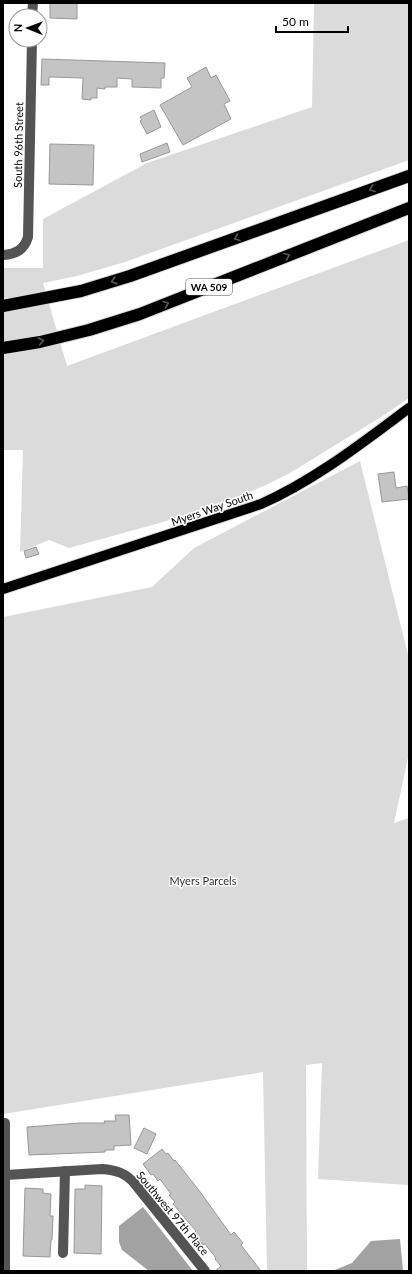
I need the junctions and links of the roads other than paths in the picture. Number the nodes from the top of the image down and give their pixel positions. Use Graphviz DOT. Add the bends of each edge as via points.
graph roads {
  1 [pos="32,48"];
  2 [pos="409,176"];
  3 [pos="409,208"];
  4 [pos="3,255"];
  5 [pos="3,306"];
  6 [pos="3,348"];
  7 [pos="409,408"];
  8 [pos="3,589"];
  9 [pos="5,1123"];
  10 [pos="65,1171"];
  11 [pos="6,1175"];
  12 [pos="63,1253"];
  13 [pos="5,1271"];
  14 [pos="205,1271"];
  1 -- 4 [label="street, South 96th Street" via="28,237 22,248"];
  2 -- 5 [label="highway, one-way" via="130,276 81,291"];
  6 -- 3 [label="highway, WA 509, one-way" via="89,330 140,314"];
  7 -- 8 [label="main road, Myers Way South" via="301,484 268,501"];
  9 -- 11 [label="street"];
  10 -- 11 [label="street"];
  10 -- 12 [label="street"];
  10 -- 14 [label="street, Southwest 97th Place" via="102,1169 121,1172 133,1181"];
  11 -- 13 [label="street"];
}
